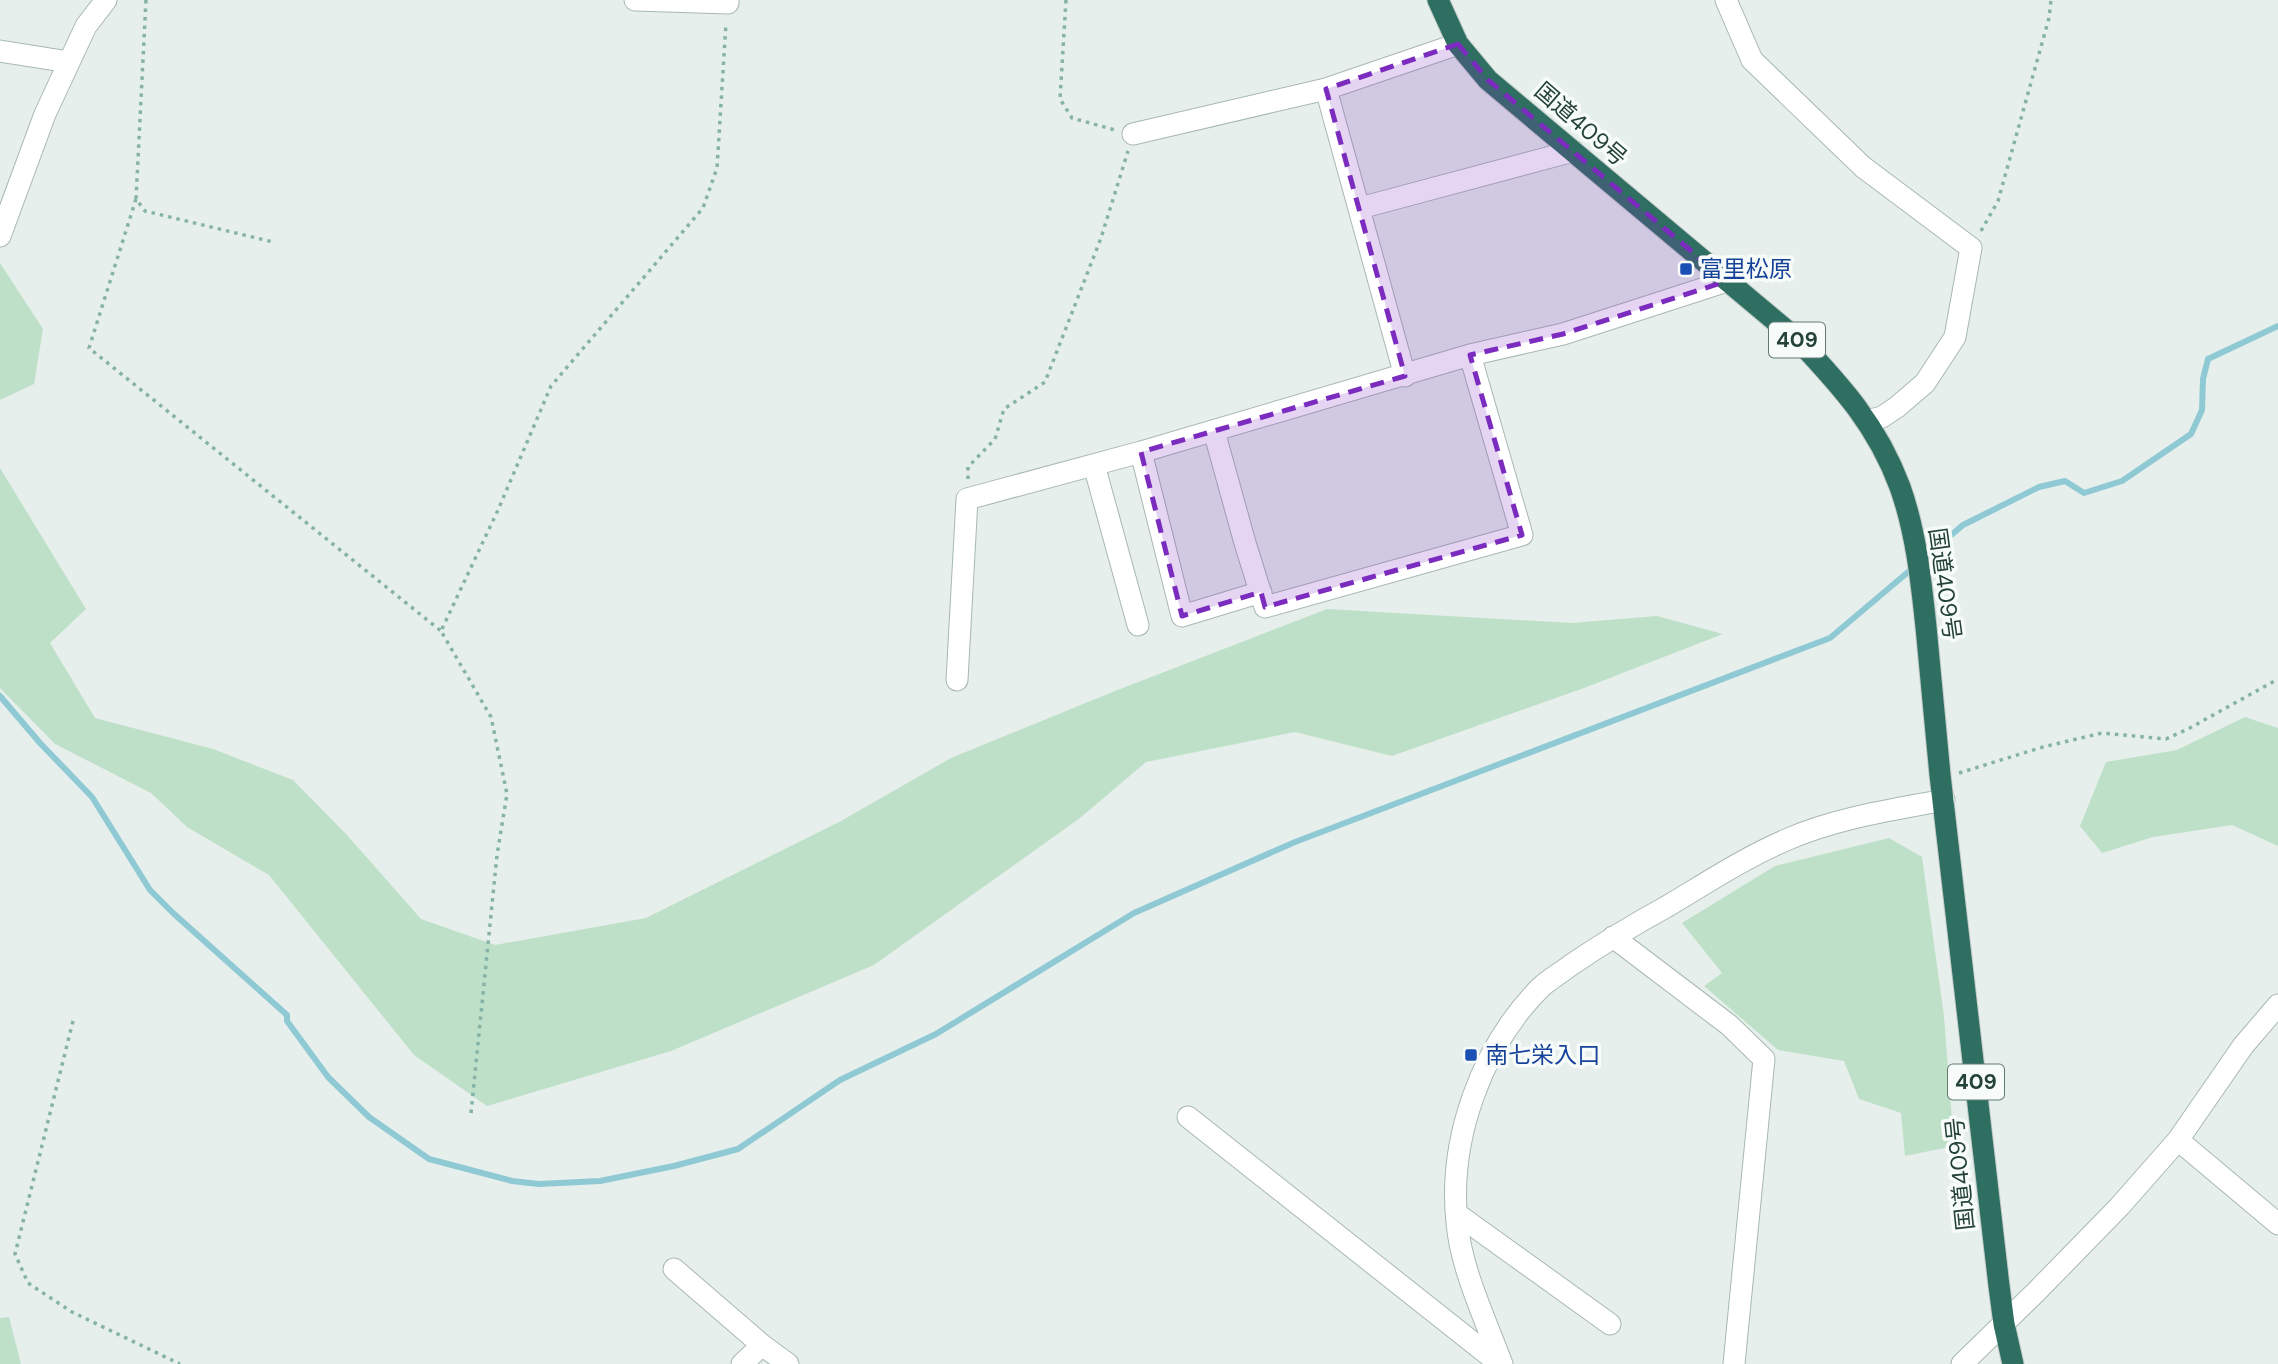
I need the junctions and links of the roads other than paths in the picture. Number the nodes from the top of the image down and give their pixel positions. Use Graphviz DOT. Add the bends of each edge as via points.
graph roads {
  1 [pos="106,0"];
  2 [pos="635,0"];
  3 [pos="1438,0"];
  4 [pos="1727,0"];
  5 [pos="728,2"];
  6 [pos="1458,44"];
  7 [pos="0,51"];
  8 [pos="69,62"];
  9 [pos="1326,89"];
  10 [pos="1133,134"];
  11 [pos="1573,152"];
  12 [pos="1360,208"];
  13 [pos="0,236"];
  14 [pos="1727,281"];
  15 [pos="1471,355"];
  16 [pos="1405,376"];
  17 [pos="1867,421"];
  18 [pos="1214,431"];
  19 [pos="1141,452"];
  20 [pos="1094,465"];
  21 [pos="1261,592"];
  22 [pos="1138,625"];
  23 [pos="957,680"];
  24 [pos="1942,789"];
  25 [pos="1613,937"];
  26 [pos="2278,1005"];
  27 [pos="1188,1117"];
  28 [pos="2178,1140"];
  29 [pos="1457,1214"];
  30 [pos="2278,1224"];
  31 [pos="674,1269"];
  32 [pos="1610,1324"];
  33 [pos="2004,1324"];
  34 [pos="762,1345"];
  35 [pos="743,1364"];
  36 [pos="788,1364"];
  37 [pos="1501,1364"];
  38 [pos="1734,1364"];
  39 [pos="1962,1364"];
  40 [pos="2013,1364"];
  1 -- 8 [label="street" via="86,26"];
  2 -- 5 [label="street"];
  3 -- 6 [label="highway, 国道409号 / 409"];
  4 -- 17 [label="street" via="1752,60 1863,167 1971,248 1955,337 1925,383 1882,417"];
  6 -- 9 [label="street"];
  6 -- 11 [label="highway, 国道409号 / 409" via="1488,80"];
  7 -- 8 [label="street"];
  8 -- 13 [label="street"];
  9 -- 10 [label="street"];
  9 -- 12 [label="street"];
  11 -- 12 [label="street"];
  11 -- 14 [label="highway, 国道409号 / 409"];
  12 -- 16 [label="street"];
  14 -- 15 [label="street" via="1563,334"];
  14 -- 17 [label="highway, 国道409号 / 409" via="1798,340"];
  15 -- 16 [label="street"];
  15 -- 21 [label="street" via="1522,535 1265,607"];
  16 -- 18 [label="street"];
  17 -- 24 [label="highway, 国道409号 / 409" via="1890,464 1914,531"];
  18 -- 19 [label="street"];
  18 -- 21 [label="street"];
  19 -- 20 [label="street"];
  19 -- 21 [label="street" via="1182,616"];
  20 -- 22 [label="street"];
  20 -- 23 [label="street" via="967,499"];
  24 -- 25 [label="street" via="1787,839"];
  24 -- 33 [label="highway, 国道409号 / 409"];
  25 -- 29 [label="street" via="1542,985 1507,1027 1482,1070 1457,1166"];
  25 -- 38 [label="street" via="1729,1025 1764,1059"];
  26 -- 28 [label="street" via="2243,1046"];
  27 -- 37 [label="street"];
  28 -- 30 [label="street"];
  28 -- 33 [label="street"];
  29 -- 32 [label="street"];
  29 -- 37 [label="street" via="1469,1275"];
  31 -- 34 [label="street"];
  33 -- 39 [label="street"];
  33 -- 40 [label="highway, 国道409号 / 409"];
  34 -- 35 [label="street"];
  34 -- 36 [label="street"];
}
